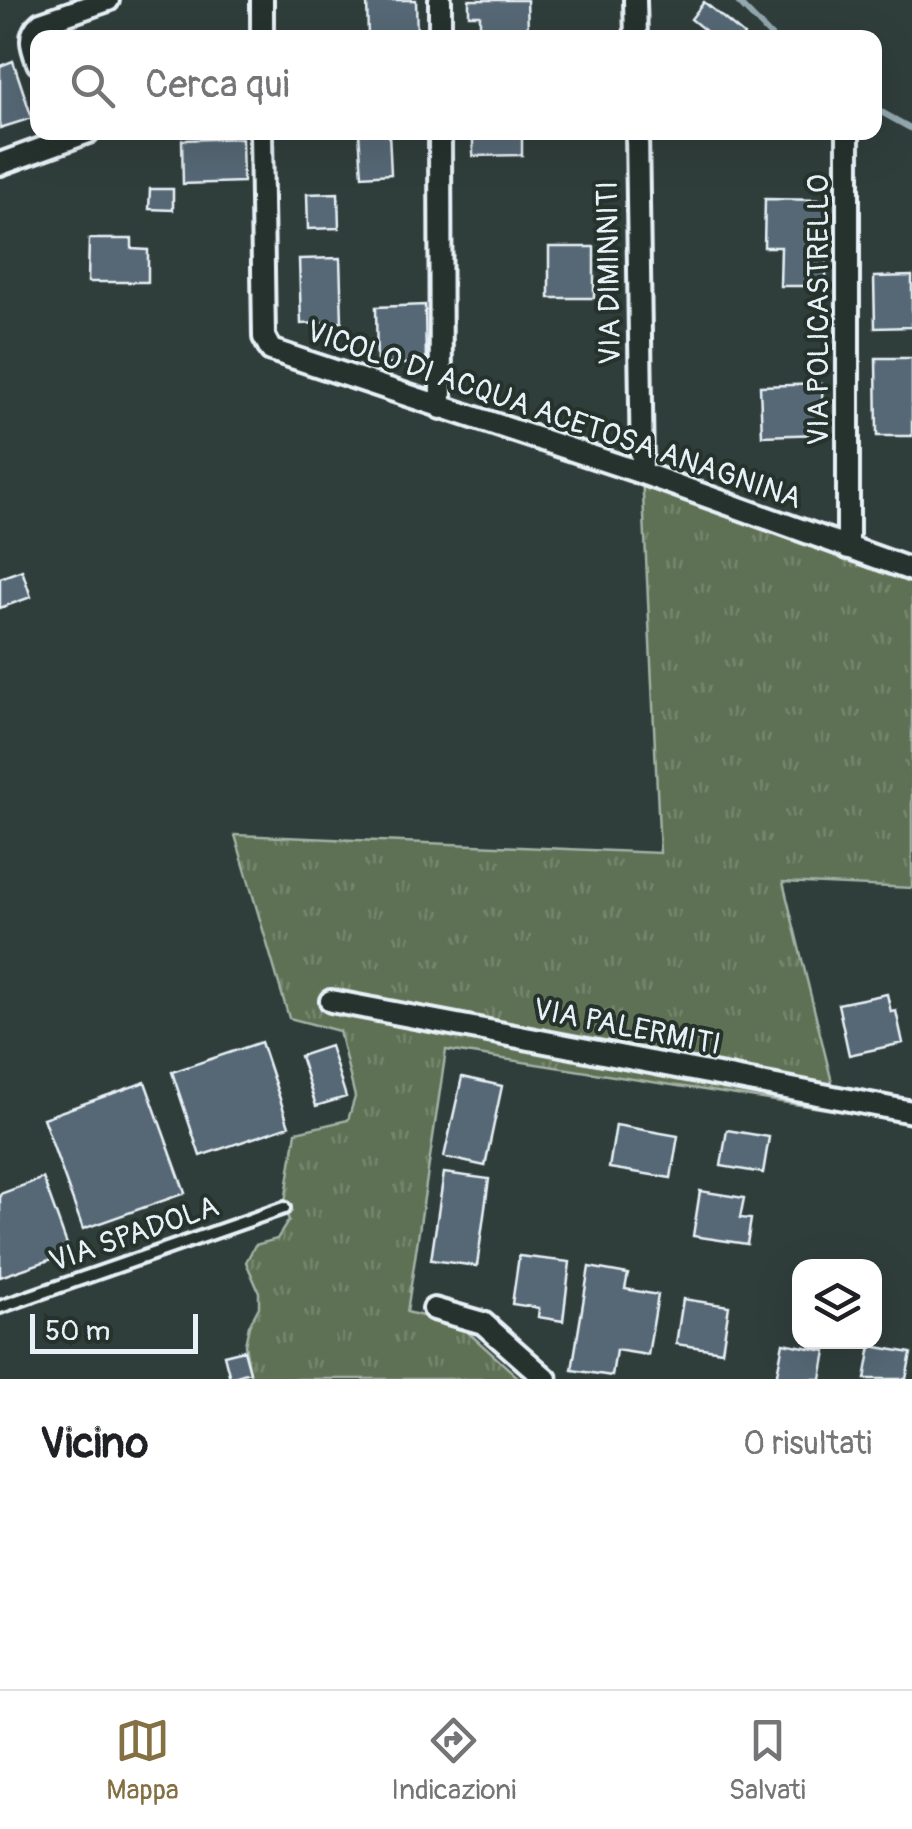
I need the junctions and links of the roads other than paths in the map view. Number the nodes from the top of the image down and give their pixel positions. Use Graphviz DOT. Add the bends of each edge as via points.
graph roads {
  1 [pos="108,0"];
  2 [pos="262,0"];
  3 [pos="440,0"];
  4 [pos="635,0"];
  5 [pos="34,30"];
  6 [pos="262,30"];
  7 [pos="440,30"];
  8 [pos="636,30"];
  9 [pos="56,140"];
  10 [pos="262,140"];
  11 [pos="440,140"];
  12 [pos="637,140"];
  13 [pos="848,140"];
  14 [pos="0,164"];
  15 [pos="441,408"];
  16 [pos="642,473"];
  17 [pos="848,548"];
  18 [pos="912,570"];
  19 [pos="330,1002"];
  20 [pos="912,1112"];
  21 [pos="284,1208"];
  22 [pos="0,1307"];
  23 [pos="434,1310"];
  24 [pos="546,1379"];
  1 -- 5 [label="street" via="40,22"];
  2 -- 6 [label="street"];
  3 -- 7 [label="street"];
  4 -- 8 [label="street"];
  9 -- 14 [label="street"];
  10 -- 15 [label="street, VICOLO DI ACQUA ACETOSA ANAGNINA" via="268,348"];
  11 -- 15 [label="street"];
  12 -- 16 [label="street, VIA DIMINNITI"];
  13 -- 17 [label="street, VIA POLICASTRELLO"];
  15 -- 16 [label="street, VICOLO DI ACQUA ACETOSA ANAGNINA"];
  16 -- 17 [label="street, VICOLO DI ACQUA ACETOSA ANAGNINA"];
  17 -- 18 [label="street, VICOLO DI ACQUA ACETOSA ANAGNINA"];
  19 -- 20 [label="street, VIA PALERMITI"];
  21 -- 22 [label="lane, VIA SPADOLA"];
  23 -- 24 [label="street" via="483,1323"];
}
